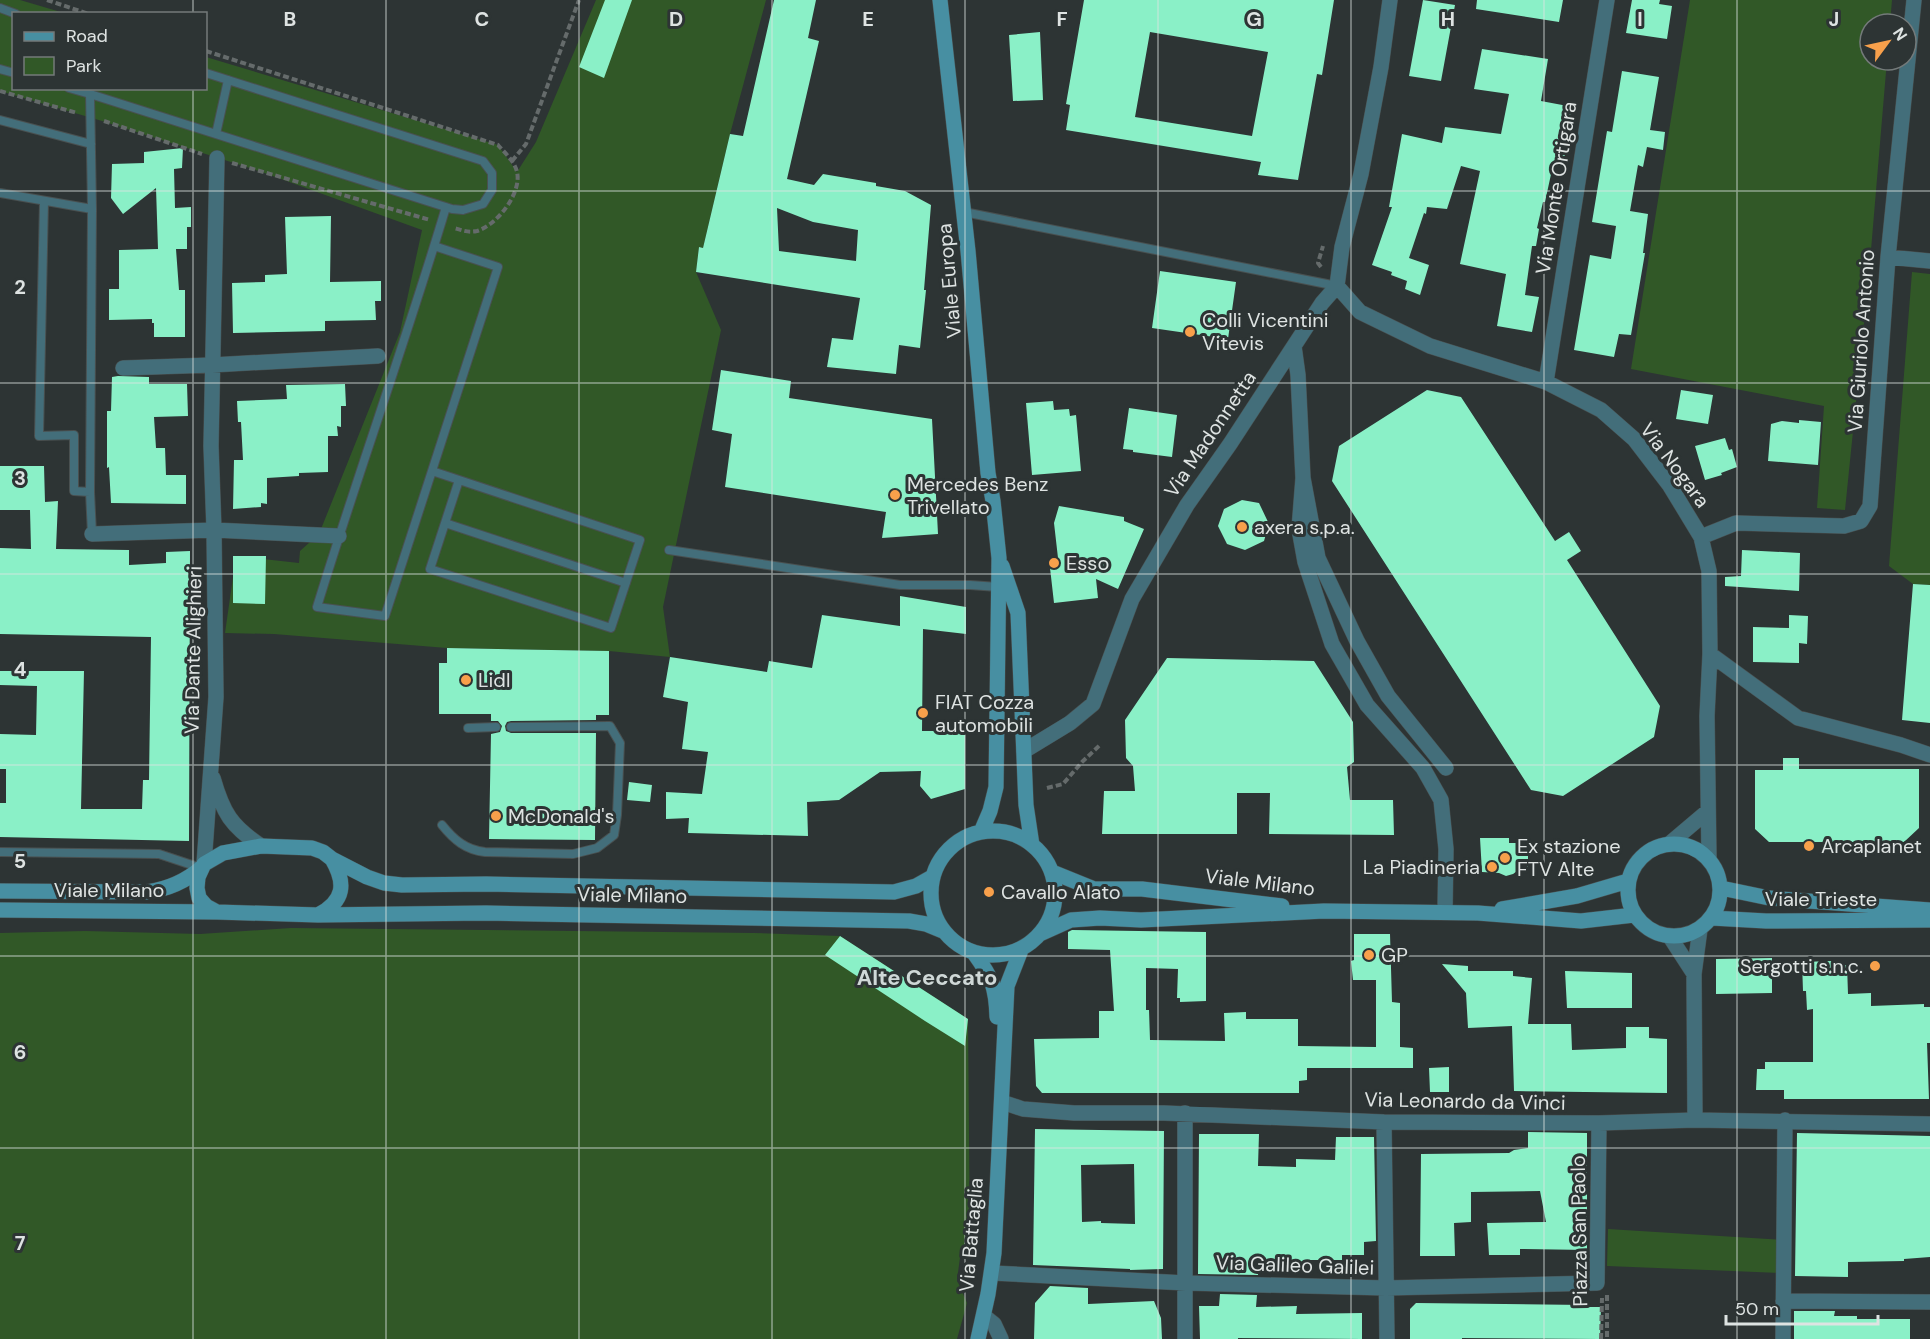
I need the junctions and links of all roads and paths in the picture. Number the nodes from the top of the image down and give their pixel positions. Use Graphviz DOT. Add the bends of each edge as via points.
graph roads {
  1 [pos="47,0"];
  2 [pos="579,0"];
  3 [pos="940,0"];
  4 [pos="1390,0"];
  5 [pos="1607,0"];
  6 [pos="1914,0"];
  7 [pos="83,12"];
  8 [pos="207,51"];
  9 [pos="207,74"];
  10 [pos="228,80"];
  11 [pos="76,90"];
  12 [pos="0,91"];
  13 [pos="90,94"];
  14 [pos="79,114"];
  15 [pos="0,120"];
  16 [pos="102,121"];
  17 [pos="216,134"];
  18 [pos="91,144"];
  19 [pos="217,159"];
  20 [pos="512,161"];
  21 [pos="0,193"];
  22 [pos="44,201"];
  23 [pos="446,207"];
  24 [pos="92,209"];
  25 [pos="964,212"];
  26 [pos="434,222"];
  27 [pos="445,225"];
  28 [pos="434,246"];
  29 [pos="1888,257"];
  30 [pos="1930,261"];
  31 [pos="1337,286"];
  32 [pos="1294,346"];
  33 [pos="378,356"];
  34 [pos="212,365"];
  35 [pos="123,368"];
  36 [pos="1546,382"];
  37 [pos="432,471"];
  38 [pos="1303,478"];
  39 [pos="459,480"];
  40 [pos="90,492"];
  41 [pos="445,523"];
  42 [pos="214,530"];
  43 [pos="92,534"];
  44 [pos="339,536"];
  45 [pos="1701,537"];
  46 [pos="669,550"];
  47 [pos="999,558"];
  48 [pos="626,583"];
  49 [pos="998,587"];
  50 [pos="1710,654"];
  51 [pos="496,727"];
  52 [pos="511,727"];
  53 [pos="468,728"];
  54 [pos="1100,745"];
  55 [pos="1024,751"];
  56 [pos="1930,755"];
  57 [pos="1446,768"];
  58 [pos="210,770"];
  59 [pos="1047,788"];
  60 [pos="1708,811"];
  61 [pos="442,825"];
  62 [pos="981,832"];
  63 [pos="1669,843"];
  64 [pos="1032,845"];
  65 [pos="261,846"];
  66 [pos="0,852"];
  67 [pos="332,859"];
  68 [pos="1709,859"];
  69 [pos="202,866"];
  70 [pos="1052,872"];
  71 [pos="932,877"];
  72 [pos="1628,881"];
  73 [pos="1721,888"];
  74 [pos="0,891"];
  75 [pos="0,910"];
  76 [pos="1930,910"];
  77 [pos="1324,911"];
  78 [pos="217,912"];
  79 [pos="1445,912"];
  80 [pos="1478,913"];
  81 [pos="318,915"];
  82 [pos="1634,915"];
  83 [pos="1930,920"];
  84 [pos="1706,924"];
  85 [pos="943,931"];
  86 [pos="1040,934"];
  87 [pos="1670,937"];
  88 [pos="1021,950"];
  89 [pos="974,953"];
  90 [pos="1694,974"];
  91 [pos="1002,1102"];
  92 [pos="1185,1113"];
  93 [pos="1695,1120"];
  94 [pos="1785,1120"];
  95 [pos="1384,1122"];
  96 [pos="1599,1123"];
  97 [pos="1930,1124"];
  98 [pos="1000,1134"];
  99 [pos="992,1273"];
  100 [pos="1186,1283"];
  101 [pos="1602,1285"];
  102 [pos="1386,1288"];
  103 [pos="1783,1300"];
  104 [pos="1930,1302"];
  105 [pos="984,1316"];
  106 [pos="978,1339"];
  107 [pos="1001,1339"];
  108 [pos="1185,1339"];
  109 [pos="1387,1339"];
  110 [pos="1601,1339"];
  111 [pos="1607,1339"];
  112 [pos="1783,1339"];
  1 -- 7 [label="path"];
  2 -- 20 [label="path" via="526,144"];
  3 -- 25 [label="main road, Viale Europa"];
  4 -- 31 [label="street" via="1381,67"];
  5 -- 36 [label="street, Via Monte Ortigara"];
  6 -- 29 [label="street, Via Giuriolo Antonio"];
  8 -- 20 [label="path" via="498,145"];
  9 -- 10 [label="lane"];
  10 -- 17 [label="lane"];
  10 -- 23 [label="lane" via="483,161 492,173 492,190 483,204 464,210"];
  11 -- 13 [label="lane"];
  12 -- 14 [label="path"];
  13 -- 17 [label="lane"];
  13 -- 18 [label="lane"];
  15 -- 18 [label="lane"];
  16 -- 19 [label="path"];
  17 -- 23 [label="lane"];
  18 -- 24 [label="lane"];
  19 -- 26 [label="path"];
  19 -- 34 [label="street, Via Dante Alighieri"];
  20 -- 27 [label="path" via="517,186 506,209 493,222 467,232"];
  21 -- 22 [label="lane"];
  22 -- 24 [label="lane"];
  22 -- 40 [label="lane" via="39,436 74,435 74,491"];
  23 -- 28 [label="lane"];
  24 -- 40 [label="lane"];
  25 -- 31 [label="lane"];
  25 -- 47 [label="main road, Viale Europa"];
  28 -- 37 [label="lane" via="498,267"];
  28 -- 44 [label="lane"];
  29 -- 30 [label="street"];
  29 -- 45 [label="street, Via Giuriolo Antonio" via="1870,506 1861,521 1844,526 1736,523"];
  31 -- 32 [label="street, Via Madonnetta"];
  31 -- 36 [label="street, Via Nogara" via="1360,312 1430,346"];
  32 -- 38 [label="street"];
  32 -- 55 [label="street, Via Madonnetta" via="1187,505 1132,599 1094,704"];
  33 -- 34 [label="street"];
  34 -- 35 [label="street"];
  34 -- 42 [label="street, Via Dante Alighieri"];
  36 -- 45 [label="street, Via Nogara" via="1601,410 1634,439 1670,486"];
  37 -- 39 [label="lane"];
  37 -- 44 [label="lane" via="385,616 317,607"];
  38 -- 57 [label="street" via="1318,558 1357,641 1388,696"];
  38 -- 79 [label="street" via="1299,529 1305,562 1332,644 1367,705 1423,768 1441,800 1446,849"];
  39 -- 41 [label="lane"];
  39 -- 48 [label="lane" via="640,540"];
  40 -- 43 [label="lane"];
  41 -- 48 [label="lane"];
  41 -- 48 [label="lane" via="430,569 611,628"];
  42 -- 43 [label="street"];
  42 -- 44 [label="street"];
  42 -- 58 [label="street, Via Dante Alighieri" via="216,697"];
  45 -- 50 [label="street, Via Nogara" via="1709,571"];
  46 -- 49 [label="lane" via="900,585"];
  47 -- 49 [label="main road, Viale Europa"];
  47 -- 55 [label="main road, Viale Europa" via="1018,613"];
  49 -- 62 [label="main road, Viale Europa" via="996,787"];
  50 -- 56 [label="street" via="1798,718"];
  50 -- 60 [label="street, Via Nogara"];
  51 -- 53 [label="lane"];
  52 -- 61 [label="lane" via="610,726 620,743 614,836 597,848 573,854 518,854 473,851 455,840"];
  54 -- 59 [label="path" via="1062,784"];
  55 -- 64 [label="main road, Viale Europa"];
  58 -- 65 [label="street, Via Dante Alighieri" via="233,825"];
  58 -- 69 [label="street, Via Dante Alighieri"];
  60 -- 63 [label="street"];
  60 -- 68 [label="street, Via Nogara"];
  62 -- 64 [label="main road" via="1008,833"];
  62 -- 71 [label="main road" via="950,848"];
  63 -- 68 [label="main road" via="1684,844"];
  63 -- 72 [label="main road" via="1642,856"];
  64 -- 70 [label="main road"];
  65 -- 67 [label="main road, Viale Milano" via="312,848"];
  65 -- 69 [label="main road, Viale Milano" via="224,852"];
  66 -- 69 [label="lane" via="159,854"];
  67 -- 71 [label="main road, Viale Milano" via="367,877 402,885 894,892"];
  67 -- 81 [label="main road" via="341,887 338,898"];
  68 -- 73 [label="main road"];
  69 -- 74 [label="main road, Viale Milano" via="178,884 147,892"];
  69 -- 78 [label="main road" via="197,888 200,898"];
  70 -- 77 [label="main road, Viale Milano" via="1094,889 1142,889"];
  70 -- 86 [label="main road, Viale Milano" via="1054,905"];
  71 -- 85 [label="main road" via="933,911"];
  72 -- 80 [label="main road" via="1577,896"];
  72 -- 82 [label="main road" via="1627,893"];
  73 -- 76 [label="main road, Viale Trieste" via="1769,898"];
  73 -- 84 [label="main road" via="1719,904"];
  75 -- 78 [label="main road, Viale Milano"];
  77 -- 79 [label="main road"];
  77 -- 86 [label="main road, Viale Milano" via="1071,920"];
  78 -- 81 [label="main road, Viale Milano"];
  79 -- 80 [label="main road"];
  80 -- 82 [label="main road" via="1581,921"];
  81 -- 85 [label="main road, Viale Milano" via="486,913 909,921"];
  82 -- 87 [label="main road" via="1644,926"];
  83 -- 84 [label="main road, Viale Trieste"];
  84 -- 87 [label="main road, Viale Trieste" via="1685,936"];
  84 -- 90 [label="street"];
  85 -- 89 [label="main road, Viale Milano"];
  86 -- 88 [label="main road, Viale Milano"];
  87 -- 90 [label="street"];
  88 -- 89 [label="main road, Viale Milano" via="997,956"];
  88 -- 91 [label="main road, Via Battaglia" via="1007,986"];
  89 -- 98 [label="main road, Via Battaglia" via="996,993"];
  90 -- 93 [label="street"];
  91 -- 92 [label="street, Via Leonardo da Vinci" via="1023,1109 1074,1113"];
  91 -- 98 [label="main road, Via Battaglia"];
  92 -- 95 [label="street, Via Leonardo da Vinci"];
  92 -- 100 [label="street"];
  93 -- 94 [label="street, Via Leonardo da Vinci"];
  93 -- 96 [label="street, Via Leonardo da Vinci"];
  94 -- 97 [label="street, Via Leonardo da Vinci"];
  94 -- 103 [label="street"];
  95 -- 96 [label="street, Via Leonardo da Vinci"];
  95 -- 102 [label="street"];
  96 -- 101 [label="street, Piazza San Paolo"];
  98 -- 99 [label="main road, Via Battaglia"];
  99 -- 100 [label="street, Via Galileo Galilei"];
  99 -- 105 [label="main road, Via Battaglia"];
  100 -- 102 [label="street, Via Galileo Galilei"];
  100 -- 108 [label="street"];
  101 -- 102 [label="street, Via Galileo Galilei"];
  101 -- 110 [label="path, Piazza San Paolo"];
  101 -- 111 [label="path"];
  102 -- 109 [label="street"];
  103 -- 104 [label="street"];
  103 -- 112 [label="street"];
  105 -- 106 [label="main road, Via Battaglia"];
  105 -- 107 [label="street" via="994,1324"];
}
